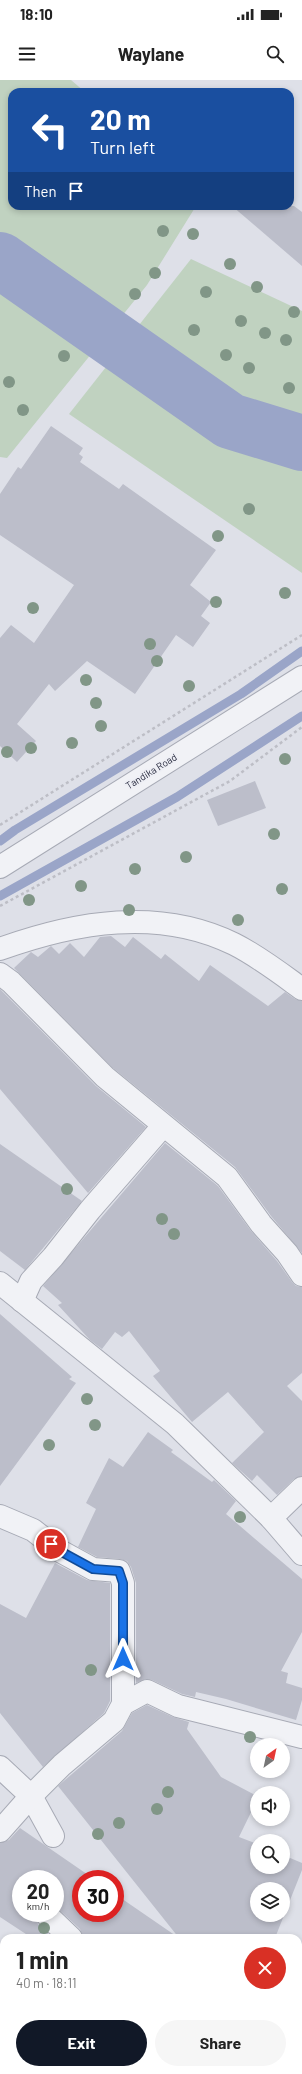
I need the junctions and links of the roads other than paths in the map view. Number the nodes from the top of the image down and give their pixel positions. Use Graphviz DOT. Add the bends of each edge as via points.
graph roads {
  1 [pos="302,677"];
  2 [pos="0,867"];
  3 [pos="0,949"];
  4 [pos="0,974"];
  5 [pos="302,989"];
  6 [pos="163,1126"];
  7 [pos="302,1275"];
  8 [pos="0,1283"];
  9 [pos="22,1301"];
  10 [pos="302,1488"];
  11 [pos="0,1516"];
  12 [pos="271,1518"];
  13 [pos="302,1554"];
  14 [pos="123,1704"];
  15 [pos="302,1737"];
  16 [pos="0,1767"];
  17 [pos="30,1796"];
  18 [pos="0,1831"];
  19 [pos="53,1836"];
  20 [pos="54,1922"];
  21 [pos="67,1934"];
  1 -- 2 [label="street, Tandika Road"];
  3 -- 5 [label="street" via="31,938 84,925 139,920 195,929 233,944 268,964"];
  4 -- 6 [label="street" via="105,1077"];
  6 -- 7 [label="street" via="227,1177"];
  6 -- 9 [label="street" via="31,1281"];
  8 -- 9 [label="street"];
  9 -- 12 [label="street" via="175,1424"];
  10 -- 12 [label="street"];
  11 -- 14 [label="street" via="34,1530 60,1551 93,1569 119,1571 123,1583"];
  12 -- 13 [label="street"];
  14 -- 15 [label="street" via="147,1691 178,1706"];
  14 -- 17 [label="street" via="114,1722 62,1764"];
  16 -- 17 [label="street"];
  17 -- 18 [label="street"];
  17 -- 19 [label="street"];
  20 -- 21 [label="street"];
}
